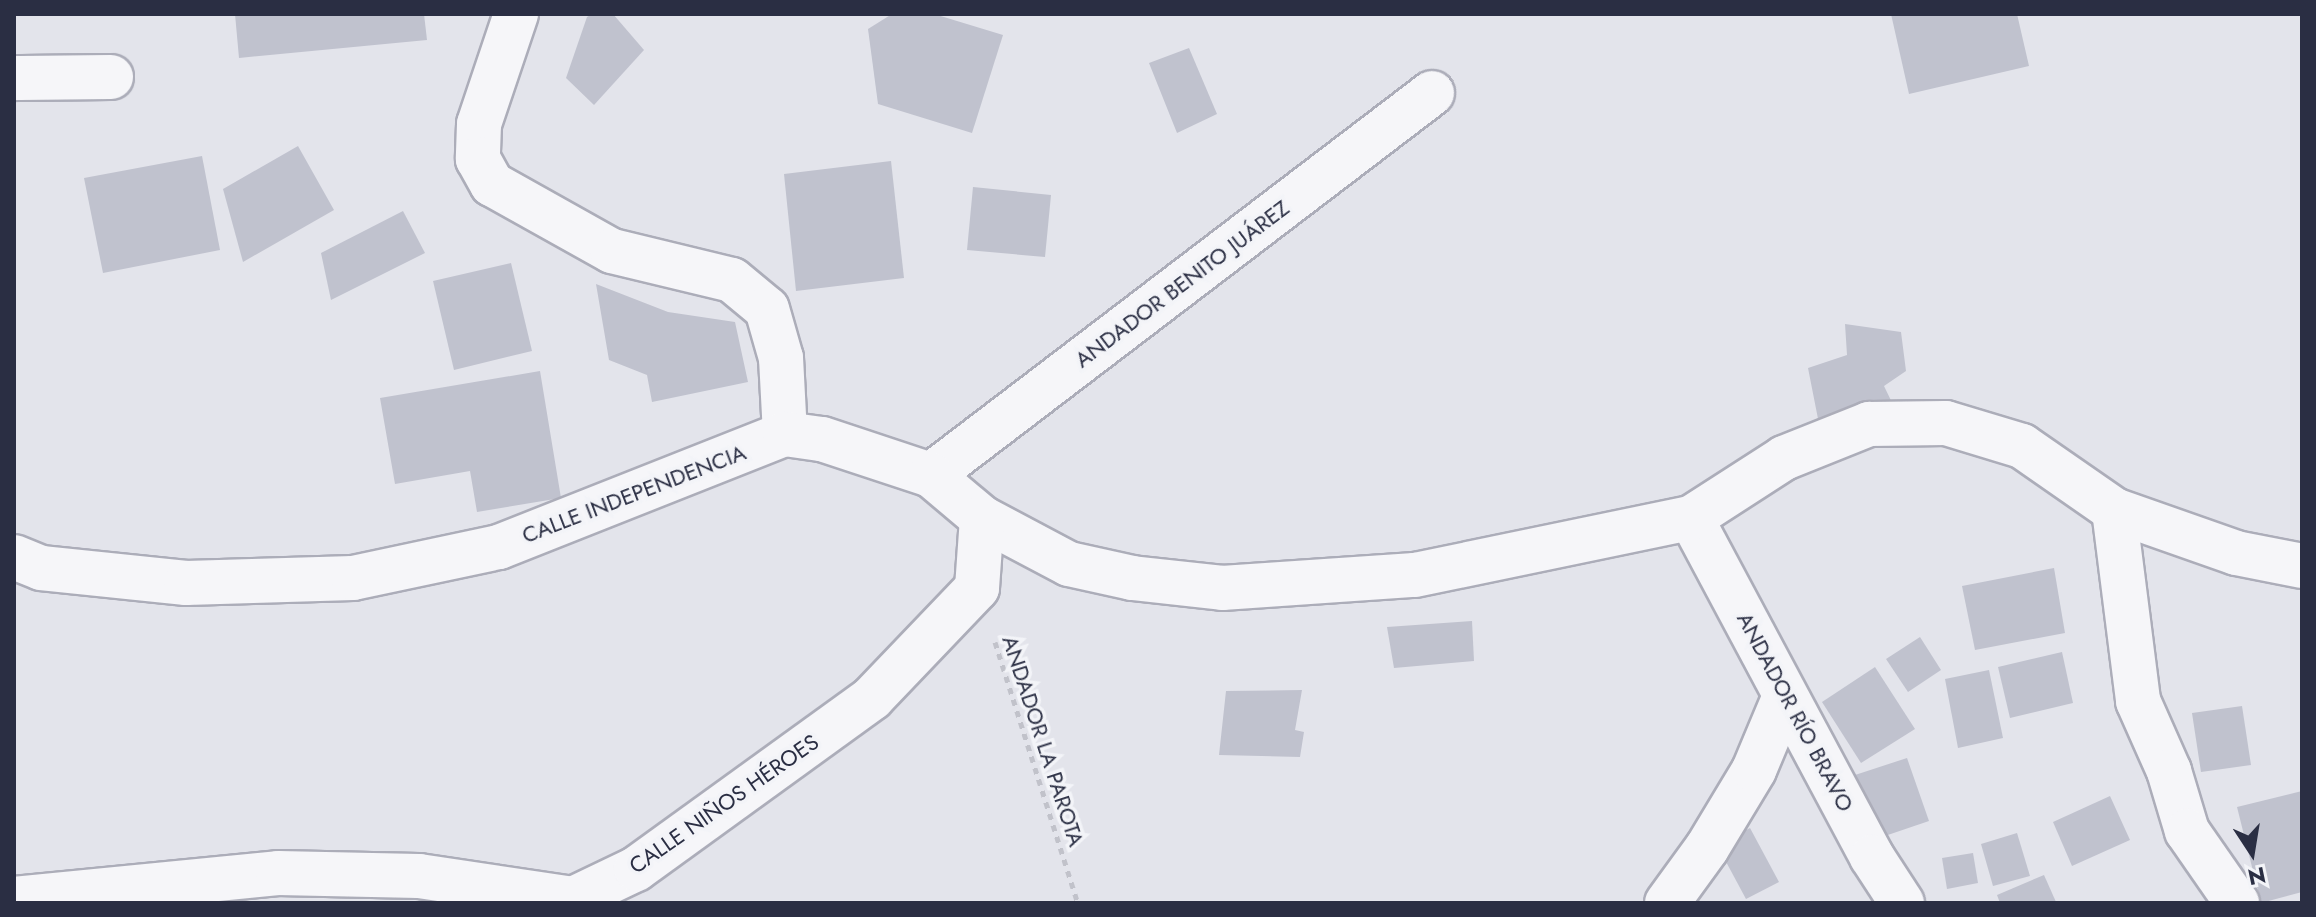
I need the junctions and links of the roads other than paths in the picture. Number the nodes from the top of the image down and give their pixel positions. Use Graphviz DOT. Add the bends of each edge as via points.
graph roads {
  1 [pos="516,14"];
  2 [pos="111,77"];
  3 [pos="14,78"];
  4 [pos="1432,93"];
  5 [pos="785,434"];
  6 [pos="931,475"];
  7 [pos="2114,510"];
  8 [pos="982,518"];
  9 [pos="1691,518"];
  10 [pos="14,557"];
  11 [pos="2302,566"];
  12 [pos="1785,696"];
  13 [pos="14,899"];
  14 [pos="1667,903"];
  15 [pos="1902,903"];
  16 [pos="2237,903"];
  1 -- 5 [label="street" via="479,124 478,159 492,184 612,251 732,280 767,309 781,358"];
  2 -- 3 [label="street"];
  4 -- 6 [label="street, ANDADOR BENITO JUÁREZ"];
  5 -- 6 [label="street, CALLE INDEPENDENCIA" via="822,439"];
  5 -- 10 [label="street, CALLE INDEPENDENCIA" via="499,547 353,578 186,583 41,568"];
  6 -- 8 [label="street, CALLE INDEPENDENCIA"];
  7 -- 9 [label="street" via="2022,446 1946,423 1869,424 1784,458"];
  7 -- 11 [label="street" via="2236,553"];
  7 -- 16 [label="street" via="2138,701 2169,771 2187,831"];
  8 -- 9 [label="street, CALLE INDEPENDENCIA" via="1069,564 1132,578 1222,588 1415,575"];
  8 -- 13 [label="street, CALLE NIÑOS HÉROES" via="977,588 872,698 636,869 573,899 419,876 278,873"];
  9 -- 12 [label="street, ANDADOR RÍO BRAVO"];
  12 -- 14 [label="street" via="1754,770"];
  12 -- 15 [label="street, ANDADOR RÍO BRAVO"];
}
